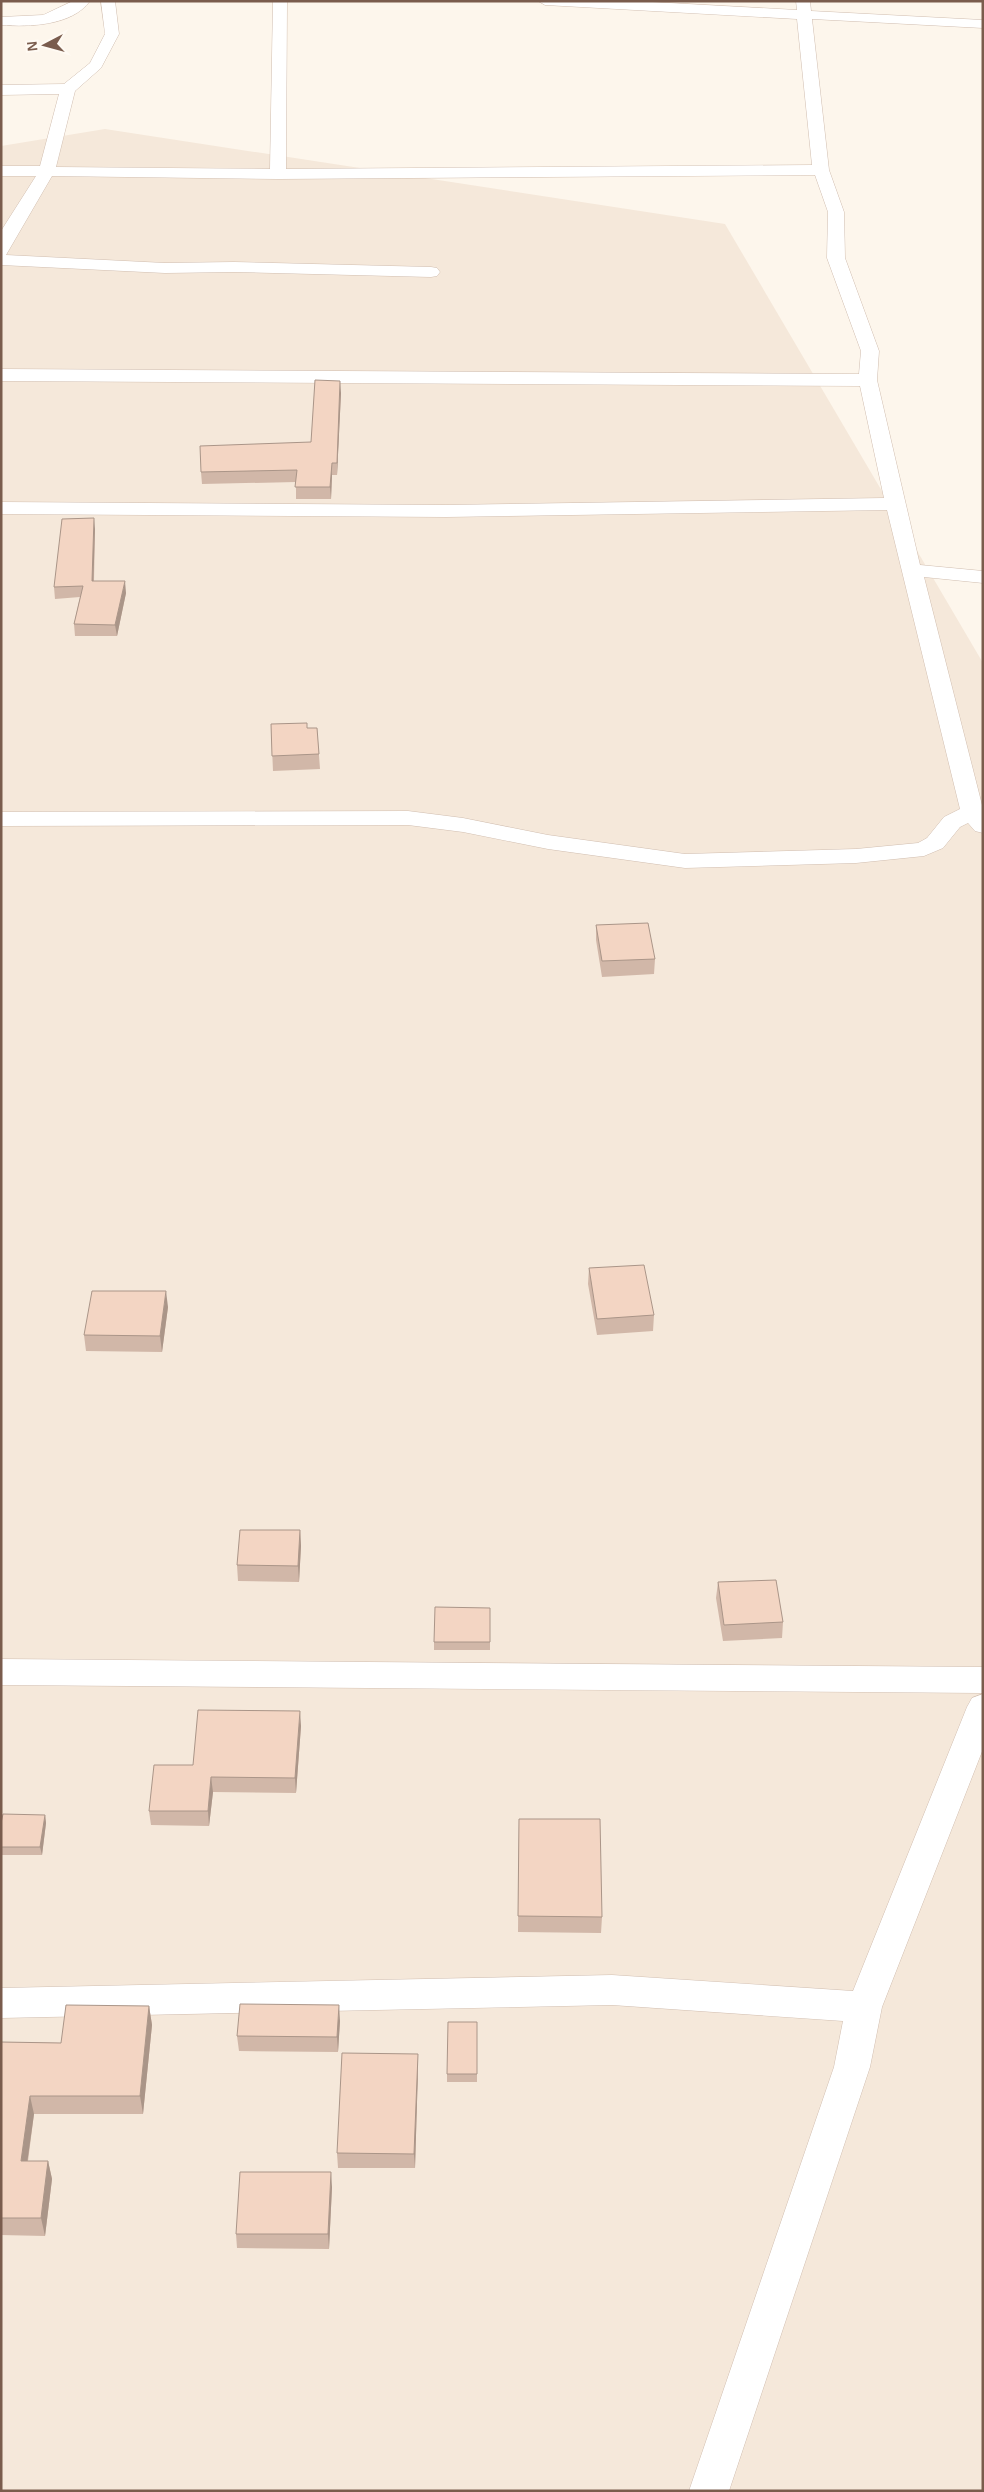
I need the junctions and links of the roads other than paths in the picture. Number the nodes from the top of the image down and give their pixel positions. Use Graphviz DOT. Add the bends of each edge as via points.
graph roads {
  1 [pos="83,1"];
  2 [pos="108,1"];
  3 [pos="280,1"];
  4 [pos="545,1"];
  5 [pos="648,4"];
  6 [pos="804,8"];
  7 [pos="972,19"];
  8 [pos="1,21"];
  9 [pos="68,89"];
  10 [pos="1,90"];
  11 [pos="821,170"];
  12 [pos="1,171"];
  13 [pos="47,171"];
  14 [pos="278,174"];
  15 [pos="1,251"];
  16 [pos="1,260"];
  17 [pos="431,272"];
  18 [pos="1,375"];
  19 [pos="868,380"];
  20 [pos="895,504"];
  21 [pos="1,508"];
  22 [pos="912,570"];
  23 [pos="983,576"];
  24 [pos="1,819"];
  25 [pos="977,819"];
  26 [pos="1,1672"];
  27 [pos="983,1680"];
  28 [pos="983,1707"];
  29 [pos="1,2003"];
  30 [pos="864,2007"];
  31 [pos="709,2491"];
  1 -- 8 [label="street" via="69,12 48,20"];
  2 -- 9 [label="street" via="112,34 96,65"];
  3 -- 14 [label="street"];
  4 -- 5 [label="street"];
  5 -- 6 [label="street"];
  6 -- 7 [label="street"];
  6 -- 11 [label="street"];
  9 -- 10 [label="street"];
  9 -- 13 [label="street"];
  11 -- 14 [label="street"];
  11 -- 19 [label="street" via="836,212 836,258 870,351"];
  12 -- 13 [label="street"];
  13 -- 14 [label="street"];
  13 -- 15 [label="street" via="2,244"];
  16 -- 17 [label="street" via="165,268"];
  18 -- 19 [label="street"];
  19 -- 20 [label="street"];
  20 -- 21 [label="street" via="446,511"];
  20 -- 22 [label="street"];
  22 -- 23 [label="street"];
  22 -- 25 [label="street"];
  24 -- 25 [label="street" via="408,818 685,861 856,856 924,849 935,843 952,822"];
  26 -- 27 [label="street"];
  28 -- 30 [label="street"];
  29 -- 30 [label="street" via="612,1990"];
  30 -- 31 [label="street" via="852,2067"];
}
